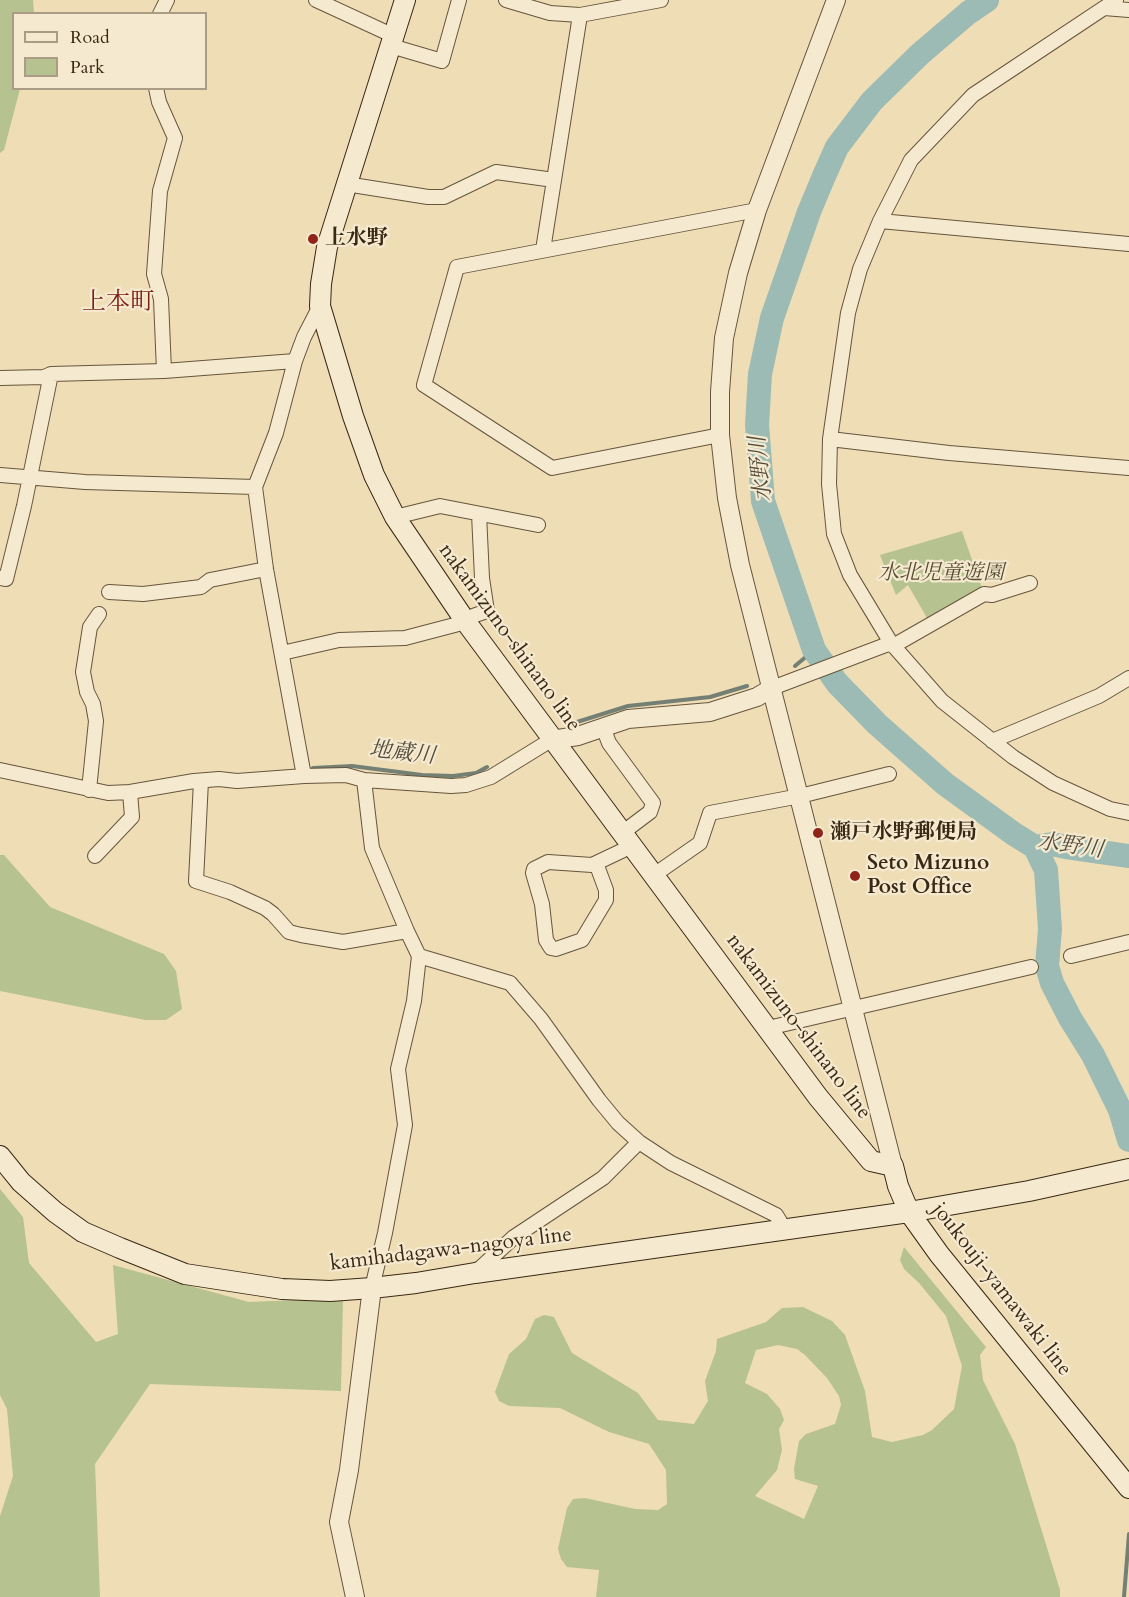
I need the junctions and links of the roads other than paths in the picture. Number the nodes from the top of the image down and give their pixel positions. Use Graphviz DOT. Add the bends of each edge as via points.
graph roads {
  1 [pos="316,0"];
  2 [pos="405,0"];
  3 [pos="459,0"];
  4 [pos="506,0"];
  5 [pos="661,0"];
  6 [pos="836,0"];
  7 [pos="1116,0"];
  8 [pos="1104,8"];
  9 [pos="1129,10"];
  10 [pos="580,15"];
  11 [pos="392,41"];
  12 [pos="156,90"];
  13 [pos="554,180"];
  14 [pos="346,183"];
  15 [pos="757,210"];
  16 [pos="880,221"];
  17 [pos="1129,244"];
  18 [pos="543,250"];
  19 [pos="320,306"];
  20 [pos="295,361"];
  21 [pos="164,371"];
  22 [pos="51,374"];
  23 [pos="0,378"];
  24 [pos="720,435"];
  25 [pos="830,439"];
  26 [pos="1129,468"];
  27 [pos="0,476"];
  28 [pos="30,476"];
  29 [pos="255,487"];
  30 [pos="479,514"];
  31 [pos="395,517"];
  32 [pos="538,525"];
  33 [pos="266,569"];
  34 [pos="0,578"];
  35 [pos="1030,583"];
  36 [pos="109,592"];
  37 [pos="99,614"];
  38 [pos="466,622"];
  39 [pos="887,646"];
  40 [pos="282,653"];
  41 [pos="1129,678"];
  42 [pos="772,688"];
  43 [pos="603,727"];
  44 [pos="551,740"];
  45 [pos="992,741"];
  46 [pos="0,770"];
  47 [pos="889,774"];
  48 [pos="304,776"];
  49 [pos="364,780"];
  50 [pos="201,781"];
  51 [pos="88,790"];
  52 [pos="130,792"];
  53 [pos="800,796"];
  54 [pos="1129,813"];
  55 [pos="627,840"];
  56 [pos="95,856"];
  57 [pos="596,863"];
  58 [pos="654,875"];
  59 [pos="407,931"];
  60 [pos="1129,942"];
  61 [pos="419,956"];
  62 [pos="1071,956"];
  63 [pos="1031,967"];
  64 [pos="853,1008"];
  65 [pos="768,1028"];
  66 [pos="639,1142"];
  67 [pos="0,1156"];
  68 [pos="893,1166"];
  69 [pos="1126,1170"];
  70 [pos="909,1212"];
  71 [pos="784,1228"];
  72 [pos="475,1273"];
  73 [pos="372,1288"];
  74 [pos="1129,1488"];
  75 [pos="355,1597"];
  1 -- 11 [label="street"];
  2 -- 11 [label="main road, nakamizuno-shinano line"];
  3 -- 11 [label="street" via="442,61"];
  4 -- 10 [label="street" via="550,13"];
  5 -- 10 [label="street"];
  6 -- 15 [label="street"];
  7 -- 8 [label="street"];
  8 -- 9 [label="street"];
  8 -- 16 [label="street" via="974,96 911,160"];
  10 -- 13 [label="street"];
  11 -- 14 [label="main road, nakamizuno-shinano line"];
  12 -- 21 [label="street" via="175,138 160,191 154,274 160,299"];
  13 -- 14 [label="street" via="496,172 444,197"];
  13 -- 18 [label="street"];
  14 -- 19 [label="main road, nakamizuno-shinano line" via="325,256"];
  15 -- 18 [label="street"];
  15 -- 24 [label="street" via="724,338"];
  16 -- 17 [label="street"];
  16 -- 25 [label="street" via="860,269 848,313"];
  18 -- 24 [label="street" via="457,267 424,385 552,468"];
  19 -- 20 [label="street"];
  19 -- 31 [label="main road, nakamizuno-shinano line" via="356,426"];
  20 -- 21 [label="street"];
  20 -- 29 [label="street" via="276,433"];
  21 -- 22 [label="street"];
  22 -- 23 [label="street"];
  22 -- 28 [label="street"];
  24 -- 42 [label="street" via="740,565"];
  25 -- 26 [label="street"];
  25 -- 39 [label="street" via="834,534 850,575"];
  27 -- 28 [label="street"];
  28 -- 29 [label="street" via="85,482"];
  28 -- 34 [label="street" via="6,579"];
  29 -- 33 [label="street"];
  30 -- 31 [label="street" via="440,506"];
  30 -- 32 [label="street"];
  30 -- 38 [label="street" via="487,611"];
  31 -- 38 [label="main road, nakamizuno-shinano line"];
  33 -- 36 [label="street" via="210,580 201,587 143,594"];
  33 -- 40 [label="street"];
  35 -- 39 [label="street" via="984,594"];
  37 -- 51 [label="street" via="90,627 83,672 96,721"];
  38 -- 40 [label="street" via="405,638 339,640"];
  38 -- 44 [label="main road, nakamizuno-shinano line"];
  39 -- 42 [label="street"];
  39 -- 45 [label="street" via="942,701"];
  40 -- 48 [label="street"];
  41 -- 45 [label="street" via="1100,696"];
  42 -- 43 [label="street" via="710,712 628,718"];
  42 -- 53 [label="street"];
  43 -- 44 [label="street"];
  43 -- 55 [label="street" via="609,743 653,803"];
  44 -- 49 [label="street" via="491,777 466,785"];
  44 -- 55 [label="main road, nakamizuno-shinano line"];
  45 -- 54 [label="street" via="1053,783 1110,809"];
  46 -- 51 [label="street"];
  47 -- 53 [label="street"];
  48 -- 49 [label="street" via="346,775"];
  48 -- 50 [label="street"];
  49 -- 59 [label="street" via="372,848"];
  50 -- 52 [label="street"];
  50 -- 59 [label="street" via="196,881 265,908 289,932 301,935 343,942"];
  51 -- 52 [label="street"];
  52 -- 56 [label="street" via="132,817"];
  53 -- 58 [label="street" via="710,813 700,843"];
  53 -- 64 [label="street"];
  55 -- 57 [label="street"];
  55 -- 58 [label="main road, nakamizuno-shinano line"];
  57 -- 57 [label="street" via="548,862 534,869 546,940 551,948 582,940 606,900"];
  58 -- 65 [label="main road, nakamizuno-shinano line"];
  59 -- 61 [label="street"];
  60 -- 62 [label="street"];
  61 -- 66 [label="street" via="510,982 599,1100"];
  61 -- 73 [label="street" via="399,1069 405,1125"];
  63 -- 64 [label="street"];
  64 -- 65 [label="street"];
  64 -- 68 [label="street"];
  65 -- 68 [label="main road, nakamizuno-shinano line" via="871,1161"];
  66 -- 71 [label="street" via="671,1163 776,1215"];
  66 -- 72 [label="street" via="603,1178 514,1237"];
  67 -- 73 [label="main road, kamihadagawa-nagoya line" via="21,1182 83,1232 185,1274 282,1289"];
  68 -- 70 [label="main road"];
  69 -- 70 [label="main road, joukouji-yamawaki line"];
  70 -- 71 [label="main road, kamihadagawa-nagoya line"];
  70 -- 74 [label="main road, joukouji-yamawaki line"];
  71 -- 72 [label="main road, kamihadagawa-nagoya line"];
  72 -- 73 [label="main road, kamihadagawa-nagoya line"];
  73 -- 75 [label="street" via="339,1522"];
}
